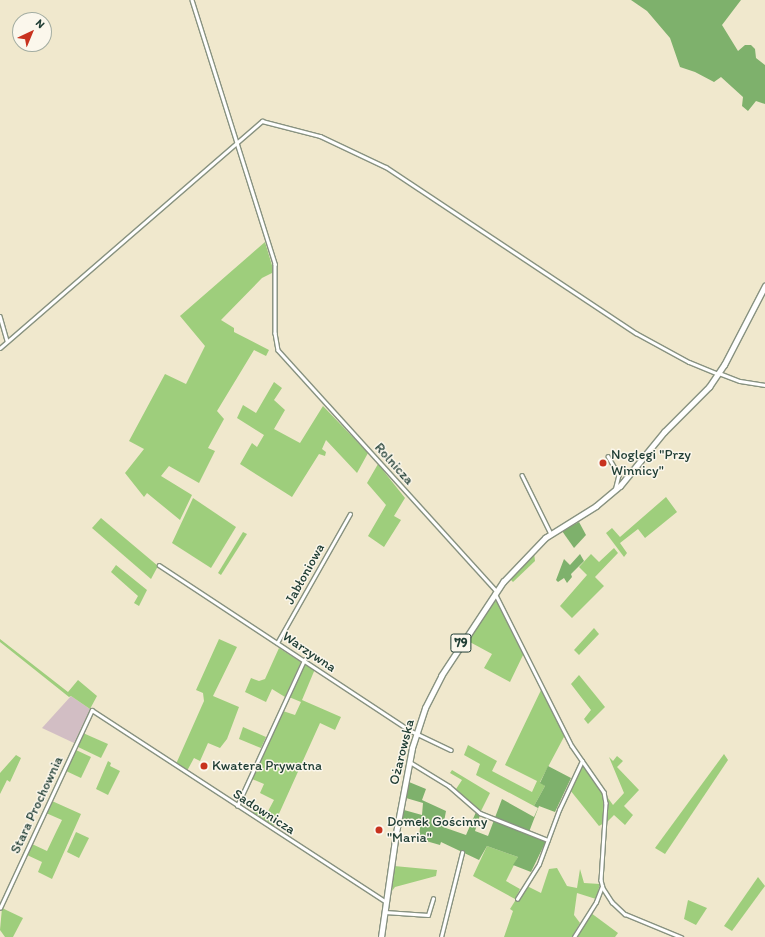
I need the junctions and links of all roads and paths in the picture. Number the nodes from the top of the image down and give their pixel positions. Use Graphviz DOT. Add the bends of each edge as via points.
graph roads {
  1 [pos="192,0"];
  2 [pos="236,141"];
  3 [pos="765,286"];
  4 [pos="0,316"];
  5 [pos="7,341"];
  6 [pos="0,348"];
  7 [pos="719,373"];
  8 [pos="765,385"];
  9 [pos="608,456"];
  10 [pos="522,475"];
  11 [pos="614,491"];
  12 [pos="350,514"];
  13 [pos="551,534"];
  14 [pos="159,565"];
  15 [pos="495,591"];
  16 [pos="277,643"];
  17 [pos="304,660"];
  18 [pos="92,710"];
  19 [pos="416,733"];
  20 [pos="451,750"];
  21 [pos="582,760"];
  22 [pos="409,762"];
  23 [pos="237,806"];
  24 [pos="548,840"];
  25 [pos="462,853"];
  26 [pos="602,886"];
  27 [pos="433,899"];
  28 [pos="517,899"];
  29 [pos="386,902"];
  30 [pos="0,908"];
  31 [pos="385,912"];
  32 [pos="381,937"];
  33 [pos="441,937"];
  34 [pos="574,937"];
  35 [pos="681,937"];
  1 -- 2 [label="street"];
  2 -- 5 [label="street"];
  2 -- 7 [label="street" via="262,121 308,132 343,145 388,168 636,333 689,362"];
  2 -- 15 [label="street, Rolnicza" via="276,268 275,333 278,350"];
  3 -- 7 [label="main road, 79"];
  4 -- 5 [label="street"];
  5 -- 6 [label="street"];
  7 -- 8 [label="street" via="740,381"];
  7 -- 11 [label="main road, 79"];
  9 -- 11 [label="street" via="619,475"];
  10 -- 13 [label="street"];
  11 -- 13 [label="main road, 79"];
  12 -- 16 [label="street, Jabłoniowa"];
  13 -- 15 [label="main road, 79"];
  14 -- 16 [label="street, Warzywna"];
  15 -- 19 [label="main road, Ożarowska / 79" via="438,680"];
  15 -- 21 [label="street, Rolnicza"];
  16 -- 17 [label="street, Warzywna"];
  17 -- 19 [label="street, Warzywna"];
  17 -- 23 [label="street"];
  18 -- 23 [label="street, Sadownicza"];
  18 -- 30 [label="street, Stara Prochownia"];
  19 -- 20 [label="street, Warzywna"];
  19 -- 22 [label="main road, Ożarowska / 79"];
  21 -- 24 [label="street"];
  21 -- 26 [label="street, Rolnicza" via="599,783 606,803"];
  22 -- 24 [label="street" via="449,786 480,814"];
  22 -- 29 [label="main road, Ożarowska / 79"];
  23 -- 29 [label="street, Sadownicza"];
  24 -- 28 [label="street" via="539,864"];
  25 -- 33 [label="street"];
  26 -- 34 [label="street, Rolnicza" via="596,902"];
  26 -- 35 [label="street" via="612,902 625,914"];
  27 -- 31 [label="street" via="428,915"];
  29 -- 31 [label="main road, Ożarowska / 79"];
  31 -- 32 [label="main road, Ożarowska / 79"];
}
